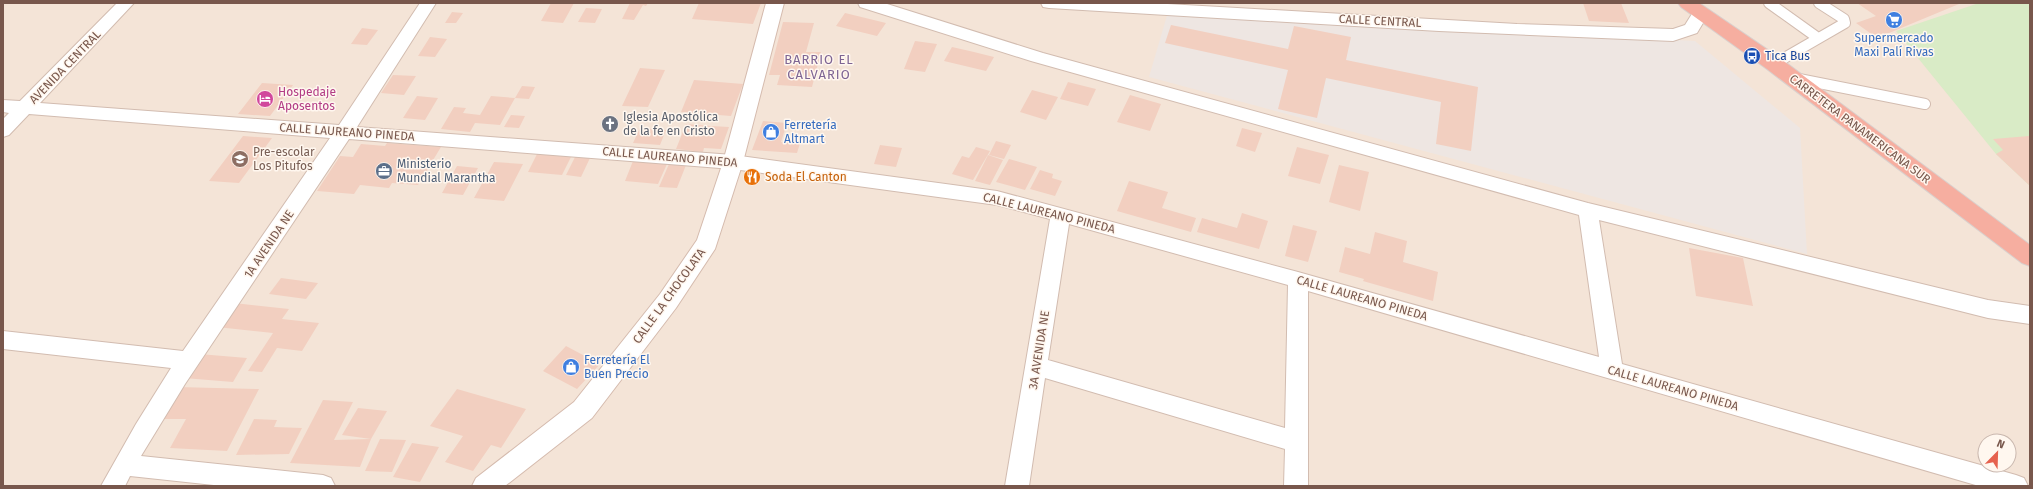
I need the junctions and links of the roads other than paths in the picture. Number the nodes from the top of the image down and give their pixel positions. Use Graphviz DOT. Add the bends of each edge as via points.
graph roads {
  1 [pos="126,3"];
  2 [pos="428,3"];
  3 [pos="775,3"];
  4 [pos="866,3"];
  5 [pos="1049,3"];
  6 [pos="1770,3"];
  7 [pos="1819,3"];
  8 [pos="1694,8"];
  9 [pos="1818,38"];
  10 [pos="1774,64"];
  11 [pos="1793,78"];
  12 [pos="1924,104"];
  13 [pos="3,106"];
  14 [pos="26,108"];
  15 [pos="3,130"];
  16 [pos="345,132"];
  17 [pos="733,162"];
  18 [pos="1588,210"];
  19 [pos="1061,214"];
  20 [pos="2030,257"];
  21 [pos="1298,280"];
  22 [pos="2030,315"];
  23 [pos="3,340"];
  24 [pos="189,361"];
  25 [pos="1037,366"];
  26 [pos="1612,370"];
  27 [pos="1297,442"];
  28 [pos="124,465"];
  29 [pos="269,483"];
  30 [pos="113,486"];
  31 [pos="323,486"];
  32 [pos="485,486"];
  33 [pos="1017,486"];
  34 [pos="1296,486"];
  35 [pos="2016,486"];
  1 -- 14 [label="street, AVENIDA CENTRAL"];
  2 -- 16 [label="street, 1A AVENIDA NE"];
  3 -- 17 [label="street, CALLE LA CHOCOLATA"];
  4 -- 18 [label="street" via="1037,57"];
  5 -- 8 [label="street, CALLE CENTRAL" via="1569,32 1673,35 1687,32 1696,26"];
  6 -- 9 [label="lane"];
  7 -- 9 [label="lane" via="1844,19 1844,23"];
  8 -- 10 [label="highway, CARRETERA PANAMERICANA SUR"];
  9 -- 10 [label="lane"];
  10 -- 11 [label="highway, CARRETERA PANAMERICANA SUR"];
  11 -- 12 [label="lane"];
  11 -- 20 [label="highway, CARRETERA PANAMERICANA SUR"];
  13 -- 14 [label="street, CALLE LAUREANO PINEDA"];
  14 -- 15 [label="street, AVENIDA CENTRAL"];
  14 -- 16 [label="street, CALLE LAUREANO PINEDA"];
  16 -- 17 [label="street, CALLE LAUREANO PINEDA"];
  16 -- 24 [label="street, 1A AVENIDA NE"];
  17 -- 19 [label="street, CALLE LAUREANO PINEDA" via="997,198"];
  17 -- 32 [label="street, CALLE LA CHOCOLATA" via="707,243 668,301 583,410"];
  18 -- 22 [label="street" via="1981,308"];
  18 -- 26 [label="street"];
  19 -- 21 [label="street, CALLE LAUREANO PINEDA"];
  19 -- 25 [label="street, 3A AVENIDA NE"];
  21 -- 26 [label="street, CALLE LAUREANO PINEDA"];
  21 -- 27 [label="street"];
  23 -- 24 [label="street"];
  24 -- 28 [label="street, 1A AVENIDA NE"];
  25 -- 27 [label="street"];
  25 -- 33 [label="street, 3A AVENIDA NE"];
  26 -- 35 [label="street, CALLE LAUREANO PINEDA"];
  27 -- 34 [label="street"];
  28 -- 29 [label="street"];
  28 -- 30 [label="street, 1A AVENIDA NE"];
  29 -- 31 [label="street"];
}
